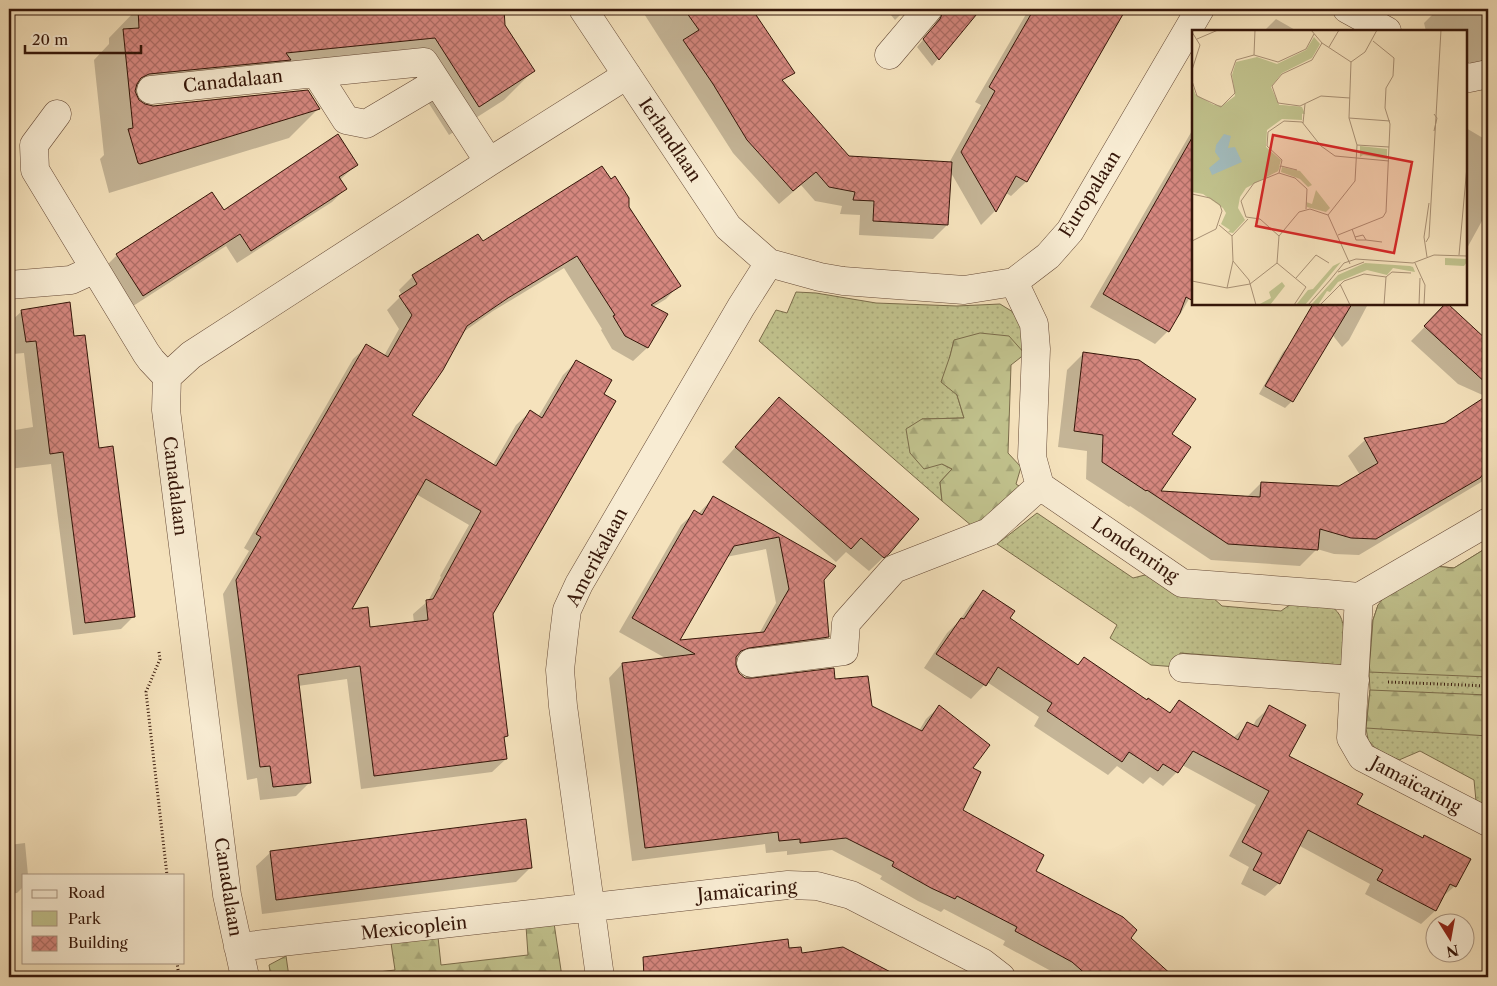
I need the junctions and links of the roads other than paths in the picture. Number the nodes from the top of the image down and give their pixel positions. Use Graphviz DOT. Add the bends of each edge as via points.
graph roads {
  1 [pos="583,9"];
  2 [pos="928,9"];
  3 [pos="1200,9"];
  4 [pos="1347,9"];
  5 [pos="1385,30"];
  6 [pos="889,55"];
  7 [pos="316,73"];
  8 [pos="1488,74"];
  9 [pos="627,75"];
  10 [pos="1467,77"];
  11 [pos="437,82"];
  12 [pos="150,90"];
  13 [pos="57,114"];
  14 [pos="490,162"];
  15 [pos="769,263"];
  16 [pos="95,269"];
  17 [pos="1014,282"];
  18 [pos="9,285"];
  19 [pos="167,377"];
  20 [pos="1040,486"];
  21 [pos="1488,522"];
  22 [pos="1359,597"];
  23 [pos="751,663"];
  24 [pos="1184,668"];
  25 [pos="1355,680"];
  26 [pos="1488,822"];
  27 [pos="590,908"];
  28 [pos="238,947"];
  29 [pos="245,977"];
  30 [pos="600,977"];
  31 [pos="1002,977"];
  1 -- 9 [label="street, Ierlandlaan"];
  2 -- 6 [label="street"];
  3 -- 17 [label="street, Europalaan" via="1070,231 1048,256"];
  4 -- 5 [label="street"];
  7 -- 11 [label="street, Canadalaan" via="424,62"];
  7 -- 11 [label="street" via="346,120 366,124"];
  7 -- 12 [label="street, Canadalaan"];
  8 -- 10 [label="street"];
  9 -- 14 [label="street"];
  9 -- 15 [label="street, Ierlandlaan" via="728,227"];
  11 -- 14 [label="street, Canadalaan"];
  13 -- 16 [label="street" via="34,145 35,170"];
  14 -- 19 [label="street" via="191,355"];
  15 -- 17 [label="street, Europalaan" via="842,282 964,290"];
  15 -- 27 [label="street, Amerikalaan" via="579,584 568,610 560,670"];
  16 -- 18 [label="street" via="71,280"];
  16 -- 19 [label="street" via="151,360"];
  17 -- 20 [label="street" via="1034,324 1032,458"];
  19 -- 28 [label="street, Canadalaan" via="166,410 227,895"];
  20 -- 22 [label="street, Londenring" via="1182,583"];
  20 -- 23 [label="street" via="990,532 894,569 846,623 844,651"];
  21 -- 22 [label="street"];
  22 -- 25 [label="street, Jamaïcaring"];
  24 -- 25 [label="street"];
  25 -- 26 [label="street, Jamaïcaring" via="1351,738 1362,757"];
  27 -- 28 [label="street, Mexicoplein"];
  27 -- 30 [label="street, Amerikalaan"];
  27 -- 31 [label="street, Jamaïcaring" via="788,885 817,886 851,895 983,963"];
  28 -- 29 [label="street, Canadalaan"];
}
